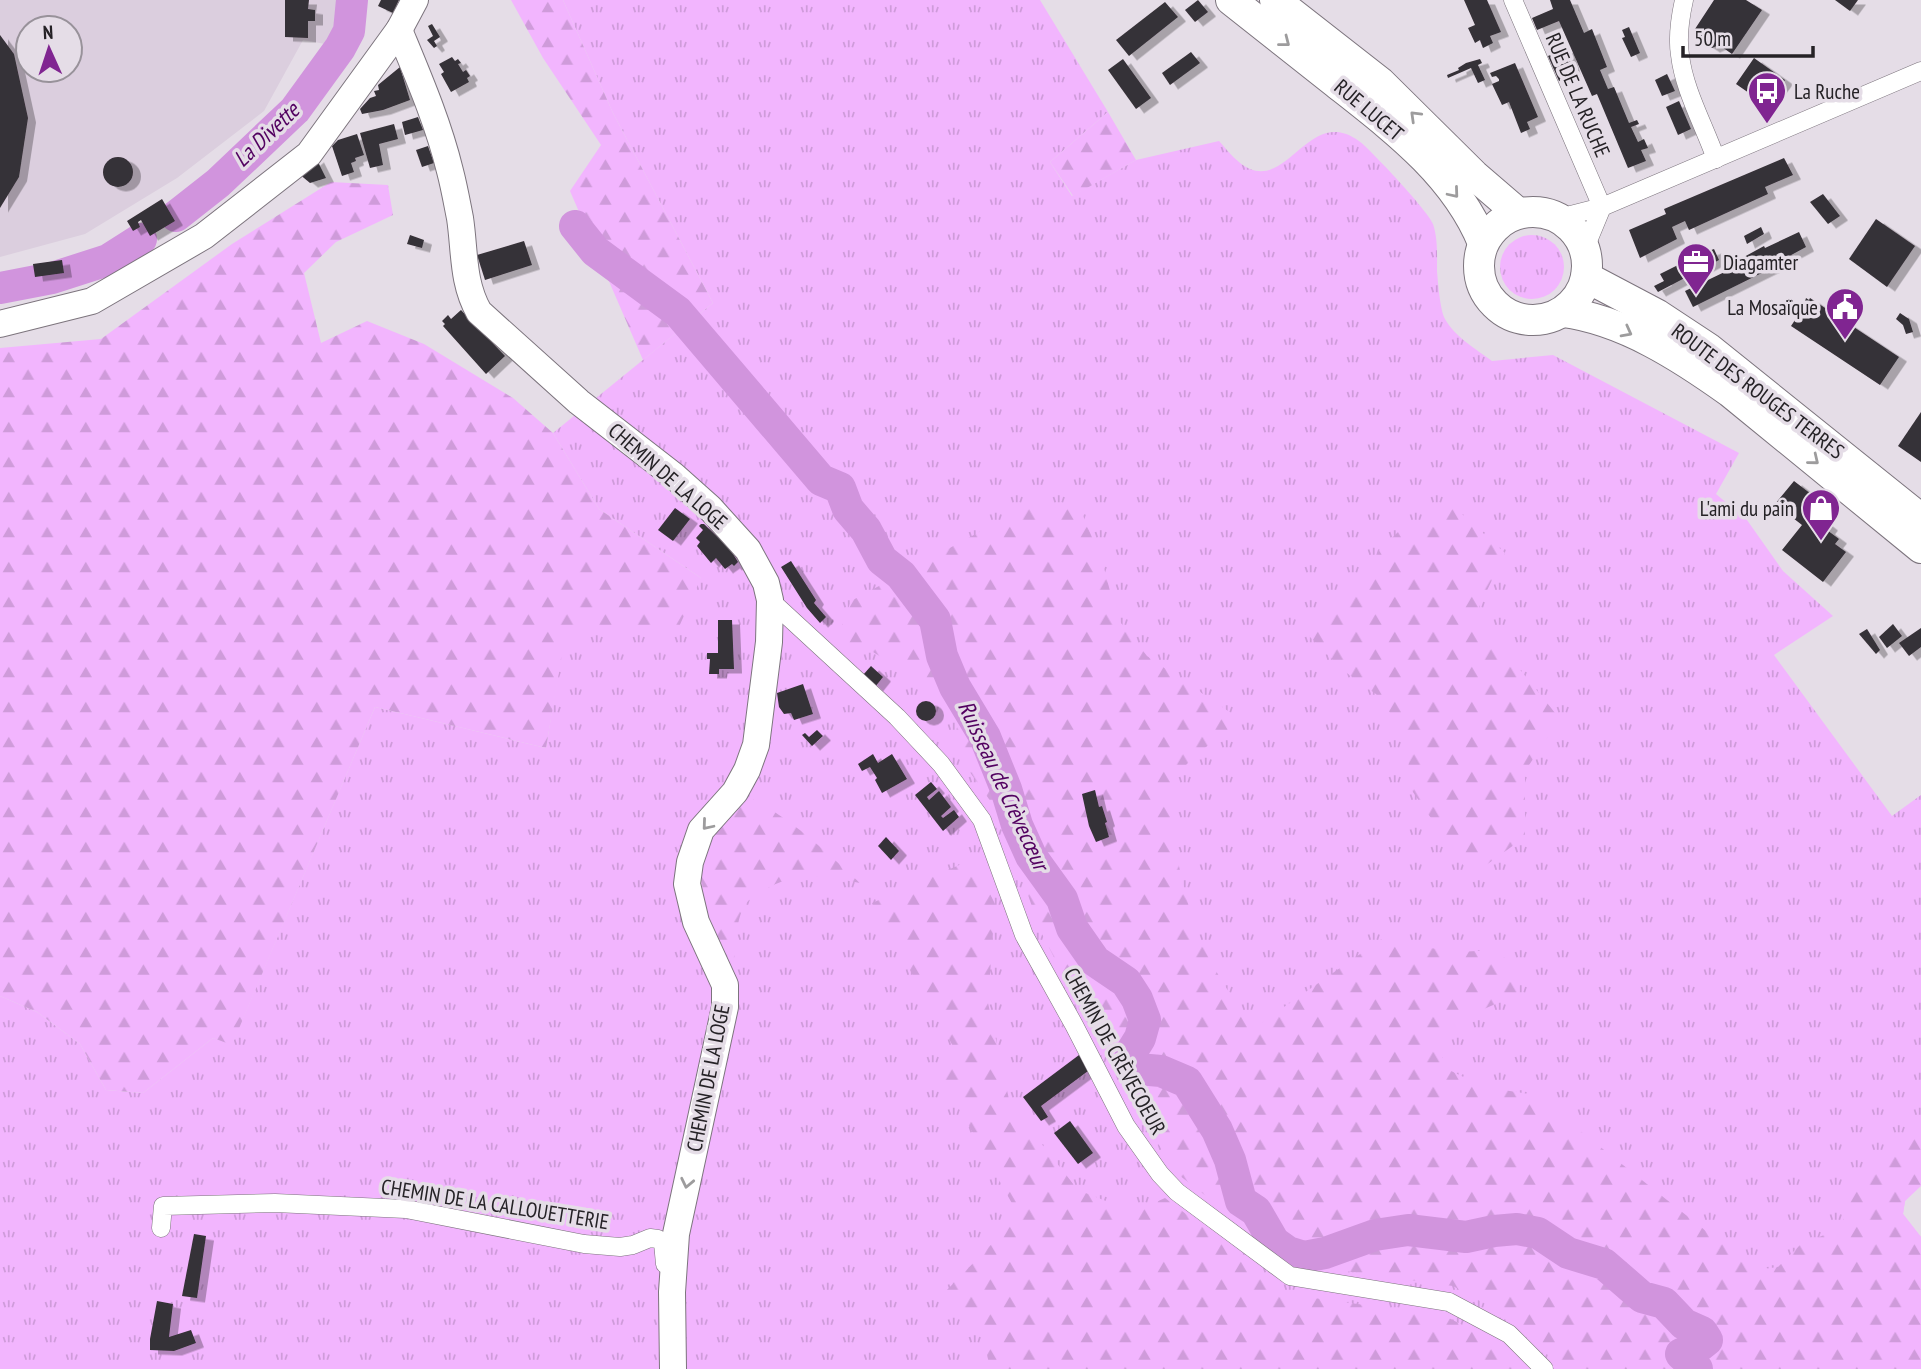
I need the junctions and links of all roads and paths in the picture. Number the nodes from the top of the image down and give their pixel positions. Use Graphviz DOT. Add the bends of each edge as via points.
graph roads {
  1 [pos="415,0"];
  2 [pos="1231,0"];
  3 [pos="1275,0"];
  4 [pos="1513,0"];
  5 [pos="1684,0"];
  6 [pos="399,30"];
  7 [pos="1921,71"];
  8 [pos="1716,159"];
  9 [pos="1602,207"];
  10 [pos="1518,213"];
  11 [pos="1559,218"];
  12 [pos="1483,243"];
  13 [pos="1585,263"];
  14 [pos="1563,312"];
  15 [pos="0,324"];
  16 [pos="1921,519"];
  17 [pos="1921,548"];
  18 [pos="770,600"];
  19 [pos="161,1228"];
  20 [pos="672,1292"];
  21 [pos="673,1369"];
  22 [pos="1544,1369"];
  1 -- 6 [label="street"];
  2 -- 12 [label="main road, RUE LUCET, one-way" via="1396,131 1460,198"];
  10 -- 3 [label="main road, RUE LUCET, one-way" via="1380,82"];
  4 -- 9 [label="street, RUE DE LA RUCHE"];
  5 -- 8 [label="street" via="1679,55"];
  6 -- 15 [label="street" via="309,154 204,236 92,300"];
  6 -- 18 [label="street, CHEMIN DE LA LOGE" via="450,170 465,274 479,312 710,508 748,550"];
  7 -- 8 [label="street"];
  8 -- 9 [label="street"];
  9 -- 11 [label="street"];
  9 -- 13 [label="street"];
  10 -- 11 [label="main road" via="1539,212"];
  10 -- 12 [label="main road" via="1491,230"];
  11 -- 13 [label="main road" via="1579,236"];
  12 -- 14 [label="main road" via="1479,278 1497,308 1530,321"];
  13 -- 14 [label="main road" via="1582,290"];
  13 -- 16 [label="main road, ROUTE DES ROUGES TERRES" via="1708,348"];
  14 -- 17 [label="main road, ROUTE DES ROUGES TERRES, one-way" via="1607,321 1699,370"];
  18 -- 20 [label="street, CHEMIN DE LA LOGE, one-way" via="756,746 736,792 701,830 690,862 687,884 696,922 724,985 724,1007 676,1234"];
  18 -- 22 [label="street, CHEMIN DE CRÈVECOEUR" via="897,717 941,764 982,820 1024,935 1126,1126 1177,1192 1290,1276 1449,1301 1509,1334"];
  19 -- 20 [label="street, CHEMIN DE LA CALLOUETTERIE" via="163,1206 275,1203 406,1209 584,1244 620,1247 658,1239 663,1243"];
  20 -- 21 [label="street, CHEMIN DE LA LOGE"];
}
